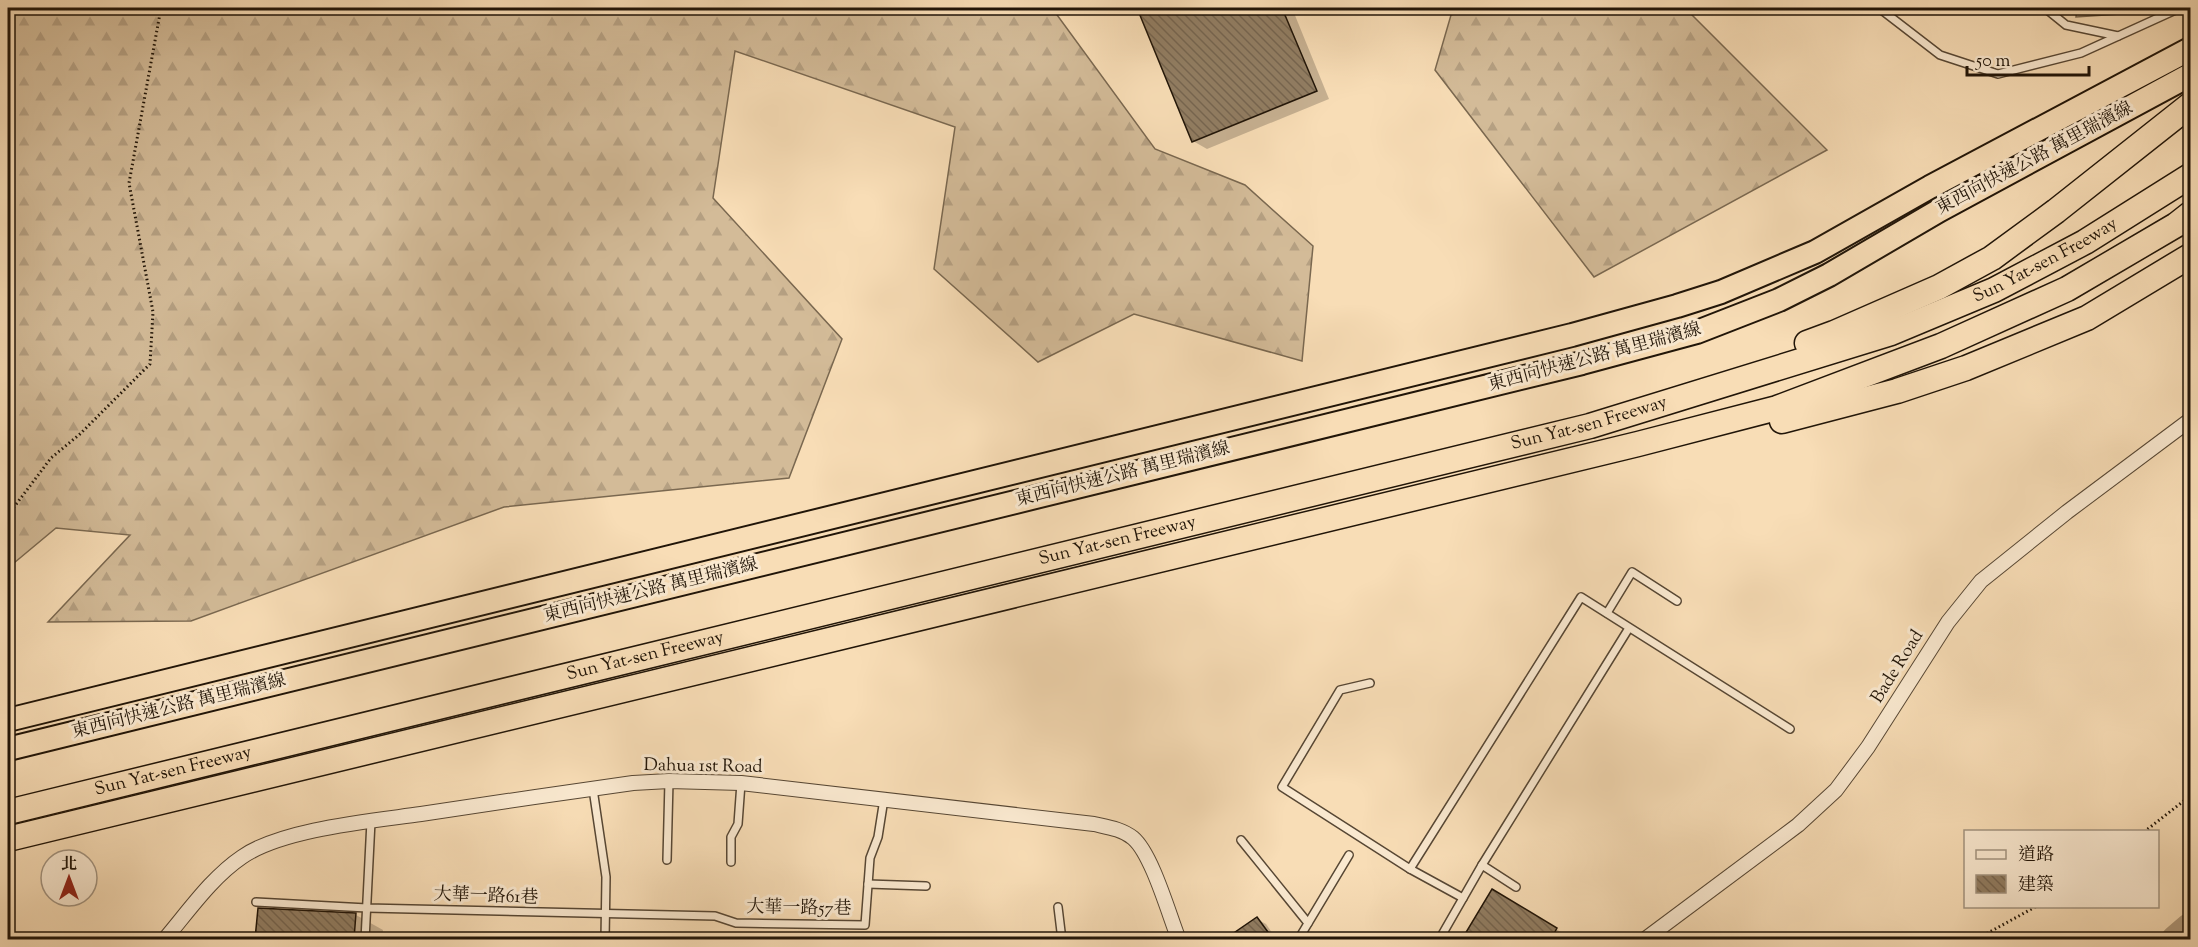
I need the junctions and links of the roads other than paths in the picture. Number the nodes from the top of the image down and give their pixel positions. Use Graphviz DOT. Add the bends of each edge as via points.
graph roads {
  1 [pos="1879,8"];
  2 [pos="2045,8"];
  3 [pos="2180,8"];
  4 [pos="2118,36"];
  5 [pos="2190,49"];
  6 [pos="2190,75"];
  7 [pos="2190,105"];
  8 [pos="2190,176"];
  9 [pos="2190,214"];
  10 [pos="2190,256"];
  11 [pos="2190,420"];
  12 [pos="1590,426"];
  13 [pos="1638,444"];
  14 [pos="1677,601"];
  15 [pos="1607,613"];
  16 [pos="1629,628"];
  17 [pos="1370,683"];
  18 [pos="8,720"];
  19 [pos="1790,729"];
  20 [pos="8,748"];
  21 [pos="669,781"];
  22 [pos="741,783"];
  23 [pos="593,789"];
  24 [pos="884,799"];
  25 [pos="8,812"];
  26 [pos="371,821"];
  27 [pos="8,839"];
  28 [pos="1241,840"];
  29 [pos="1349,855"];
  30 [pos="667,860"];
  31 [pos="731,862"];
  32 [pos="1482,865"];
  33 [pos="1410,869"];
  34 [pos="868,884"];
  35 [pos="926,886"];
  36 [pos="1516,887"];
  37 [pos="1463,898"];
  38 [pos="256,902"];
  39 [pos="1058,907"];
  40 [pos="367,908"];
  41 [pos="605,915"];
  42 [pos="1308,923"];
  43 [pos="164,939"];
  44 [pos="365,939"];
  45 [pos="605,939"];
  46 [pos="1062,939"];
  47 [pos="1179,939"];
  48 [pos="1298,939"];
  49 [pos="1439,939"];
  50 [pos="1644,939"];
  1 -- 4 [label="lane" via="1940,55 1998,74 2081,53"];
  2 -- 4 [label="lane" via="2066,25"];
  3 -- 4 [label="lane"];
  5 -- 18 [label="highway, 東西向快速公路 萬里瑞濱線" via="1815,252 1768,274 1677,306"];
  6 -- 20 [label="highway, 東西向快速公路 萬里瑞濱線" via="1809,285 1697,332 1592,361"];
  7 -- 12 [label="highway" via="1992,258 1939,287 1834,333 1670,391"];
  8 -- 12 [label="highway, Sun Yat-sen Freeway" via="2085,242 1983,294 1891,333"];
  9 -- 13 [label="highway, Sun Yat-sen Freeway" via="2067,290 1941,346 1777,408"];
  10 -- 13 [label="highway" via="2087,318 1966,368 1897,391 1691,444"];
  11 -- 50 [label="street, Bade Road" via="1981,581 1948,622 1836,790 1798,825"];
  12 -- 25 [label="highway, Sun Yat-sen Freeway"];
  13 -- 27 [label="highway, Sun Yat-sen Freeway"];
  14 -- 15 [label="lane" via="1632,572"];
  15 -- 16 [label="lane"];
  15 -- 33 [label="lane" via="1581,597"];
  16 -- 19 [label="lane"];
  16 -- 32 [label="lane"];
  17 -- 33 [label="lane" via="1340,690 1282,787"];
  21 -- 22 [label="street, Dahua 1st Road"];
  21 -- 23 [label="street, Dahua 1st Road"];
  21 -- 30 [label="lane"];
  22 -- 24 [label="street, Dahua 1st Road"];
  22 -- 31 [label="lane" via="738,824 731,837"];
  23 -- 26 [label="street, Dahua 1st Road"];
  23 -- 41 [label="lane" via="606,877"];
  24 -- 34 [label="lane, 大華一路57巷"];
  24 -- 47 [label="street, Dahua 1st Road" via="1115,828 1133,839 1144,853"];
  26 -- 40 [label="lane"];
  26 -- 43 [label="street, Dahua 1st Road" via="294,835 242,856 216,879"];
  28 -- 42 [label="lane"];
  29 -- 42 [label="lane"];
  32 -- 36 [label="lane"];
  32 -- 37 [label="lane"];
  33 -- 37 [label="lane"];
  34 -- 35 [label="lane"];
  34 -- 41 [label="lane, 大華一路57巷" via="865,926 736,923 715,916"];
  37 -- 49 [label="lane"];
  38 -- 40 [label="lane, 大華一路61巷"];
  39 -- 46 [label="lane"];
  40 -- 41 [label="lane, 大華一路61巷"];
  40 -- 44 [label="lane"];
  41 -- 45 [label="lane"];
  42 -- 48 [label="lane"];
}
